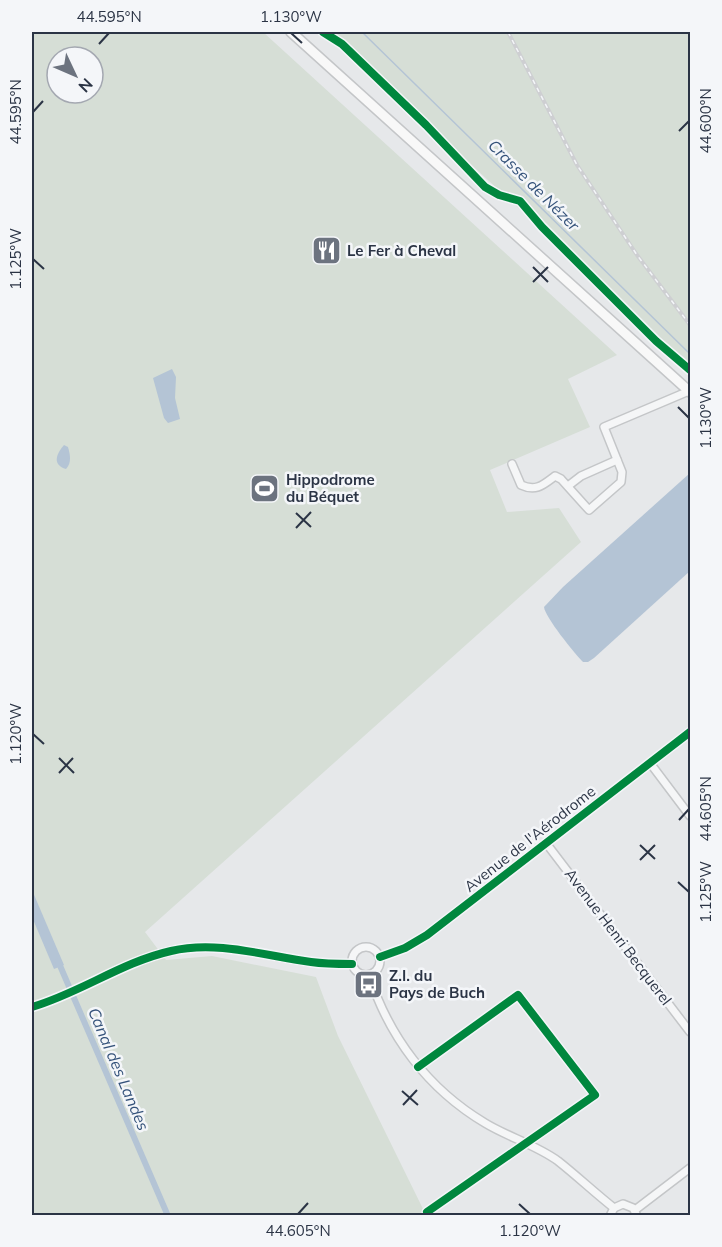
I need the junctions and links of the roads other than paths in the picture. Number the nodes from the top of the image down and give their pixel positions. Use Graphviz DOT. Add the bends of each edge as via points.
graph roads {
  1 [pos="291,32"];
  2 [pos="690,391"];
  3 [pos="617,460"];
  4 [pos="512,464"];
  5 [pos="568,486"];
  6 [pos="690,732"];
  7 [pos="650,763"];
  8 [pos="690,816"];
  9 [pos="546,843"];
  10 [pos="380,957"];
  11 [pos="352,964"];
  12 [pos="369,975"];
  13 [pos="32,1007"];
  14 [pos="690,1032"];
  15 [pos="418,1067"];
  16 [pos="527,1144"];
  17 [pos="690,1168"];
  18 [pos="427,1212"];
  19 [pos="612,1212"];
  20 [pos="636,1213"];
  1 -- 2 [label="main road"];
  2 -- 3 [label="street" via="604,427"];
  3 -- 5 [label="street"];
  3 -- 5 [label="street" via="621,482 589,510"];
  4 -- 5 [label="street" via="521,485 528,489 539,489 555,476"];
  6 -- 7 [label="street, Avenue de l'Aérodrome"];
  7 -- 8 [label="street"];
  7 -- 9 [label="street, Avenue de l'Aérodrome"];
  9 -- 10 [label="street, Avenue de l'Aérodrome" via="427,935"];
  9 -- 14 [label="street, Avenue Henri Becquerel"];
  10 -- 11 [label="street" via="375,950 362,948 353,956"];
  10 -- 12 [label="street" via="377,971"];
  11 -- 12 [label="street" via="357,972"];
  11 -- 13 [label="street" via="213,947 190,948 133,964"];
  12 -- 15 [label="street" via="378,1003"];
  15 -- 16 [label="street" via="474,1116"];
  15 -- 16 [label="street" via="518,995 595,1095"];
  16 -- 18 [label="street"];
  16 -- 19 [label="street" via="556,1160"];
  17 -- 20 [label="street"];
  19 -- 20 [label="street" via="627,1205"];
}
